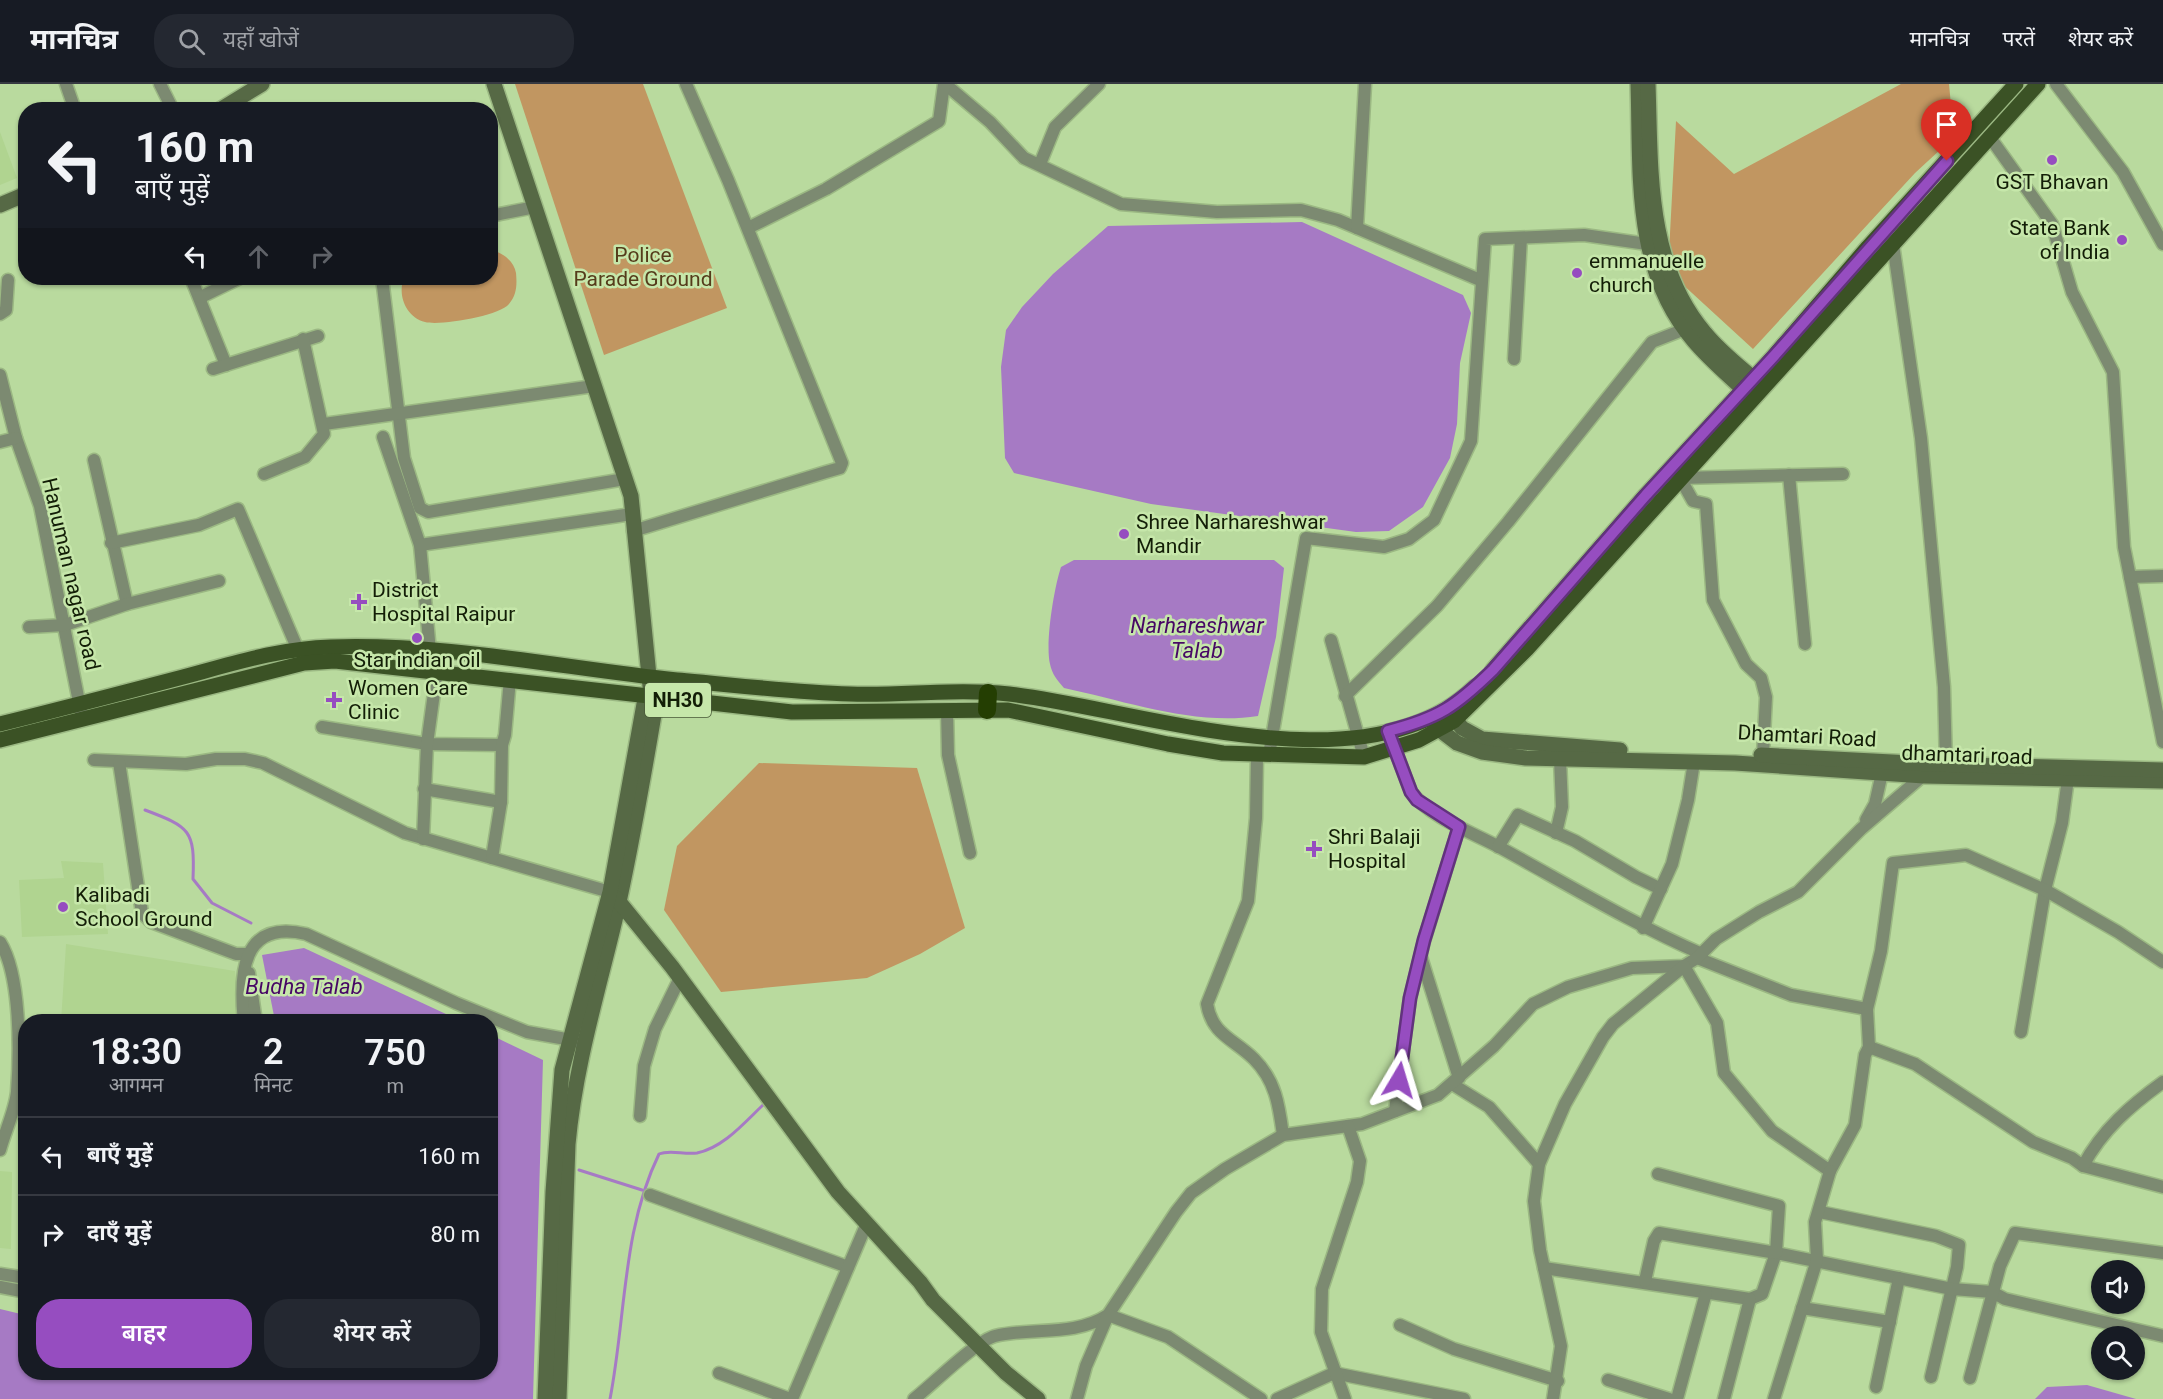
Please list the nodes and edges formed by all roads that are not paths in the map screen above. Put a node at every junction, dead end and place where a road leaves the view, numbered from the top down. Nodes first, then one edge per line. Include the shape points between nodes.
1 (66, 84) edge
2 (160, 84) edge
3 (262, 84) edge
4 (494, 84) edge
5 (686, 84) edge
6 (944, 84) edge
7 (1099, 84) edge
8 (1365, 84) edge
9 (1638, 84) edge
10 (1648, 84) edge
11 (2016, 84) edge
12 (2038, 84) edge
13 (2056, 84) edge
14 (72, 102) edge
15 (169, 102) edge
16 (233, 102) edge
17 (1989, 136) junction
18 (1040, 164) junction
19 (18, 197) edge
20 (0, 205) edge
21 (535, 207) junction
22 (498, 214) edge
23 (748, 228) junction
24 (1357, 228) junction
25 (1521, 238) junction
26 (1647, 244) junction
27 (1893, 244) junction
28 (2163, 244) edge
29 (8, 280) dead end
30 (1480, 280) junction
31 (195, 285) edge
32 (226, 285) edge
33 (383, 285) edge
34 (201, 297) junction
35 (0, 314) edge
36 (1685, 329) junction
37 (318, 336) dead end
38 (303, 339) junction
39 (1514, 359) dead end
40 (226, 365) junction
41 (213, 369) dead end
42 (0, 375) edge
43 (594, 386) junction
44 (1753, 388) junction
45 (401, 413) junction
46 (324, 424) junction
47 (383, 436) dead end
48 (16, 438) junction
49 (0, 442) edge
50 (94, 460) dead end
51 (264, 474) dead end
52 (1843, 474) dead end
53 (1789, 475) junction
54 (1680, 478) junction
55 (625, 479) junction
56 (632, 514) junction
57 (633, 531) junction
58 (111, 543) junction
59 (420, 545) junction
60 (2163, 576) edge
61 (2130, 577) junction
62 (219, 581) dead end
63 (127, 604) junction
64 (65, 625) junction
65 (28, 627) dead end
66 (1331, 640) dead end
67 (1805, 644) dead end
68 (298, 650) junction
69 (430, 651) junction
70 (436, 671) junction
71 (651, 676) junction
72 (510, 679) junction
73 (651, 696) junction
74 (1345, 696) junction
75 (987, 701) junction
76 (947, 710) junction
77 (81, 712) junction
78 (1451, 716) junction
79 (1431, 717) junction
80 (0, 724) edge
81 (322, 727) dead end
82 (1440, 730) junction
83 (1388, 731) junction
84 (1272, 737) junction
85 (1358, 738) junction
86 (0, 740) edge
87 (2163, 742) edge
88 (428, 744) junction
89 (502, 745) junction
90 (1393, 748) junction
91 (1263, 755) junction
92 (1763, 755) junction
93 (1364, 757) junction
94 (1560, 759) junction
95 (94, 760) dead end
96 (119, 762) junction
97 (1694, 762) junction
98 (1947, 764) junction
99 (1927, 770) junction
100 (2163, 770) edge
101 (1882, 773) junction
102 (2069, 773) junction
103 (2163, 781) edge
104 (424, 789) junction
105 (501, 802) junction
106 (1459, 827) junction
107 (1861, 829) junction
108 (1556, 832) junction
109 (423, 839) junction
110 (1498, 847) junction
111 (970, 853) dead end
112 (492, 858) junction
113 (1661, 889) junction
114 (2044, 890) junction
115 (615, 897) junction
116 (1643, 928) junction
117 (259, 941) junction
118 (0, 942) edge
119 (247, 954) junction
120 (1420, 956) junction
121 (1700, 956) junction
122 (2163, 962) edge
123 (1684, 966) junction
124 (680, 978) junction
125 (1867, 1009) junction
126 (243, 1014) edge
127 (254, 1014) edge
128 (483, 1014) edge
129 (498, 1020) edge
130 (2021, 1032) dead end
131 (577, 1041) junction
132 (1869, 1047) junction
133 (1456, 1081) junction
134 (2163, 1083) edge
135 (1395, 1111) junction
136 (640, 1116) dead end
137 (1348, 1126) junction
138 (1283, 1135) junction
139 (0, 1150) edge
140 (1539, 1164) junction
141 (2083, 1166) junction
142 (1830, 1171) junction
143 (1658, 1174) dead end
144 (2163, 1187) edge
145 (650, 1195) dead end
146 (1820, 1212) junction
147 (867, 1224) junction
148 (1776, 1253) junction
149 (2163, 1253) edge
150 (1817, 1260) junction
151 (848, 1267) junction
152 (1544, 1268) junction
153 (0, 1274) edge
154 (18, 1277) edge
155 (1899, 1278) junction
156 (1645, 1281) junction
157 (0, 1287) edge
158 (1952, 1289) junction
159 (18, 1290) edge
160 (1992, 1292) junction
161 (1706, 1293) junction
162 (1750, 1299) junction
163 (1802, 1308) junction
164 (1108, 1315) junction
165 (1890, 1322) junction
166 (1400, 1325) dead end
167 (2163, 1336) edge
168 (979, 1346) junction
169 (719, 1373) dead end
170 (1334, 1373) junction
171 (1931, 1377) dead end
172 (1970, 1378) dead end
173 (1608, 1380) dead end
174 (1558, 1381) junction
175 (1876, 1387) dead end
176 (545, 1399) edge
177 (559, 1399) edge
178 (791, 1399) edge
179 (914, 1399) edge
180 (1038, 1399) edge
181 (1077, 1399) edge
182 (1262, 1399) edge
183 (1277, 1399) edge
184 (1345, 1399) edge
185 (1464, 1399) edge
186 (1553, 1399) edge
187 (1669, 1399) edge
188 (1677, 1399) edge
189 (1724, 1399) edge
190 (1774, 1399) edge

1 - 14 street
2 - 15 street
3 - 16 street
4 - 21 street
5 - 23 street
6 - 18 street via 990,122 1024,158
6 - 23 street via 939,122 826,189
7 - 18 street via 1055,127
8 - 24 street
9 - 26 street
10 - 44 street via 1654,210 1668,270 1705,333
11 - 44 main road, NH30
12 - 17 main road, NH30
13 - 28 street via 2123,172
17 - 27 main road, NH30
17 - 61 street via 2052,224 2072,292 2113,372 2124,546
18 - 24 street via 1121,204 1217,212 1301,210
19 - 20 street
21 - 22 street
21 - 43 street
23 - 57 street via 842,463 840,468
24 - 30 street
25 - 26 street via 1584,235
25 - 30 street via 1485,238
25 - 39 street
26 - 36 street via 1660,288
27 - 44 main road, NH30
27 - 98 street via 1921,438 1944,687
29 - 35 street via 6,310
30 - 84 street via 1480,342 1471,441 1434,520 1409,539 1384,547 1306,538
31 - 34 street
32 - 34 street
33 - 45 street
34 - 40 street
36 - 44 street
36 - 74 street via 1652,342 1444,597
37 - 38 street
38 - 40 street
38 - 46 street
40 - 41 street
42 - 48 street, Hanuman nagar road
43 - 45 street
43 - 55 street
44 - 54 main road, NH30
44 - 78 main road, NH30 via 1646,495
45 - 46 street
45 - 55 street via 404,458 414,496 420,508 428,512
46 - 51 street via 324,434 305,457
47 - 59 street
48 - 49 street
48 - 64 street, Hanuman nagar road via 40,506
50 - 58 street
52 - 53 street
53 - 54 street
53 - 67 street
54 - 78 main road, NH30 via 1527,649
54 - 92 street via 1693,501 1706,504 1713,600 1746,664 1761,678 1766,697
55 - 56 street
56 - 57 street
56 - 59 street
57 - 71 street
58 - 63 street
58 - 68 street via 199,525 238,509
59 - 69 street
60 - 61 street
61 - 87 street
62 - 63 street
63 - 64 street
64 - 65 street
64 - 77 street, Hanuman nagar road
66 - 74 street
68 - 69 main road, NH30 via 361,646
68 - 77 main road, NH30 via 244,661
69 - 71 main road, NH30
70 - 72 main road, NH30
70 - 77 main road, NH30 via 335,661 304,663
70 - 88 street
71 - 73 street
71 - 75 main road, NH30 via 849,694
72 - 73 main road, NH30
72 - 89 street
73 - 76 main road, NH30 via 792,712
73 - 115 street via 644,704
74 - 85 street
75 - 76 main road, NH30
75 - 84 main road, NH30 via 1055,701 1220,733
75 - 91 main road, NH30 via 1008,710 1168,744
76 - 111 street via 948,755
77 - 80 main road, NH30
77 - 86 main road, NH30
78 - 79 main road, NH30
78 - 82 main road, NH30
78 - 92 street, Dhamtari Road via 1472,735 1492,741
79 - 82 street
79 - 83 main road, NH30
81 - 88 street
82 - 90 main road, NH30
82 - 94 street, dhamtari road via 1457,743 1482,752
83 - 85 main road, NH30
83 - 90 street
84 - 85 main road, NH30
84 - 91 street
85 - 93 street
88 - 89 street
88 - 104 street
89 - 105 street
90 - 93 main road, NH30
90 - 106 street via 1417,800
91 - 93 main road, NH30
91 - 138 street via 1248,901 1207,1004 1210,1020 1255,1059 1277,1094
92 - 99 street, Dhamtari Road
94 - 97 street, dhamtari road
94 - 108 street via 1562,807
95 - 96 street
96 - 109 street via 186,764 246,759 263,763 379,822
96 - 119 street via 142,913 151,922 236,954
97 - 101 street, dhamtari road
97 - 113 street via 1672,864
98 - 99 street, Dhamtari Road
98 - 102 street, Dhamtari Road
99 - 101 street, dhamtari road
99 - 102 street, dhamtari road
99 - 107 street
100 - 102 street, Dhamtari Road
101 - 107 street via 1875,804
102 - 103 street, dhamtari road
102 - 114 street via 2062,823
104 - 105 street
104 - 109 street
105 - 112 street
106 - 110 street
106 - 120 street
107 - 121 street via 1798,892 1716,939
108 - 110 street via 1518,815
108 - 113 street
109 - 112 street
110 - 116 street
112 - 115 street
113 - 116 street
114 - 122 street
114 - 125 street via 1966,855 1893,863 1881,951
114 - 130 street
115 - 124 street
115 - 131 street
116 - 121 street
117 - 119 street
117 - 127 street via 249,964
117 - 128 street via 282,932 306,934
118 - 139 street via 8,955 17,996 17,1029 16,1093
119 - 126 street
120 - 133 street
120 - 135 street via 1410,998
121 - 123 street
121 - 125 street via 1791,995
123 - 133 street via 1632,968 1568,987 1533,1004
123 - 140 street via 1613,1024 1603,1037 1565,1104
123 - 142 street via 1717,1023 1724,1073 1772,1131
124 - 136 street via 655,1029 644,1066
124 - 147 street via 838,1192
125 - 132 street
129 - 131 street via 527,1032
131 - 176 street via 562,1070
131 - 177 street via 568,1144
132 - 141 street via 1915,1064 2033,1142
132 - 142 street via 1855,1125
133 - 135 street via 1438,1095
133 - 140 street via 1490,1107
134 - 141 street via 2123,1113
135 - 137 street
137 - 138 street
137 - 170 street via 1360,1161 1357,1182 1322,1289 1321,1332
138 - 164 street via 1250,1152 1191,1193
140 - 152 street via 1534,1201
141 - 144 street
142 - 146 street
143 - 148 street via 1779,1206
145 - 151 street
146 - 150 street via 1815,1222
146 - 158 street via 1957,1242 1959,1253
147 - 151 street
147 - 168 street
148 - 150 street
148 - 156 street via 1659,1233
148 - 162 street via 1762,1294
149 - 160 street via 2015,1233
150 - 155 street
150 - 163 street
151 - 178 street
152 - 156 street
152 - 174 street via 1561,1346
153 - 154 street
155 - 158 street
155 - 165 street
156 - 161 street
157 - 159 street
158 - 160 street
158 - 171 street
160 - 167 street via 2005,1299
160 - 172 street
161 - 162 street
161 - 188 street
162 - 189 street
163 - 165 street
163 - 190 street
164 - 168 street via 1096,1322 1059,1330 994,1336
164 - 181 street
164 - 182 street via 1168,1337
165 - 175 street
166 - 174 street via 1454,1349
168 - 179 street
168 - 180 street
169 - 178 street
170 - 183 street
170 - 184 street
170 - 185 street
173 - 187 street
174 - 186 street

